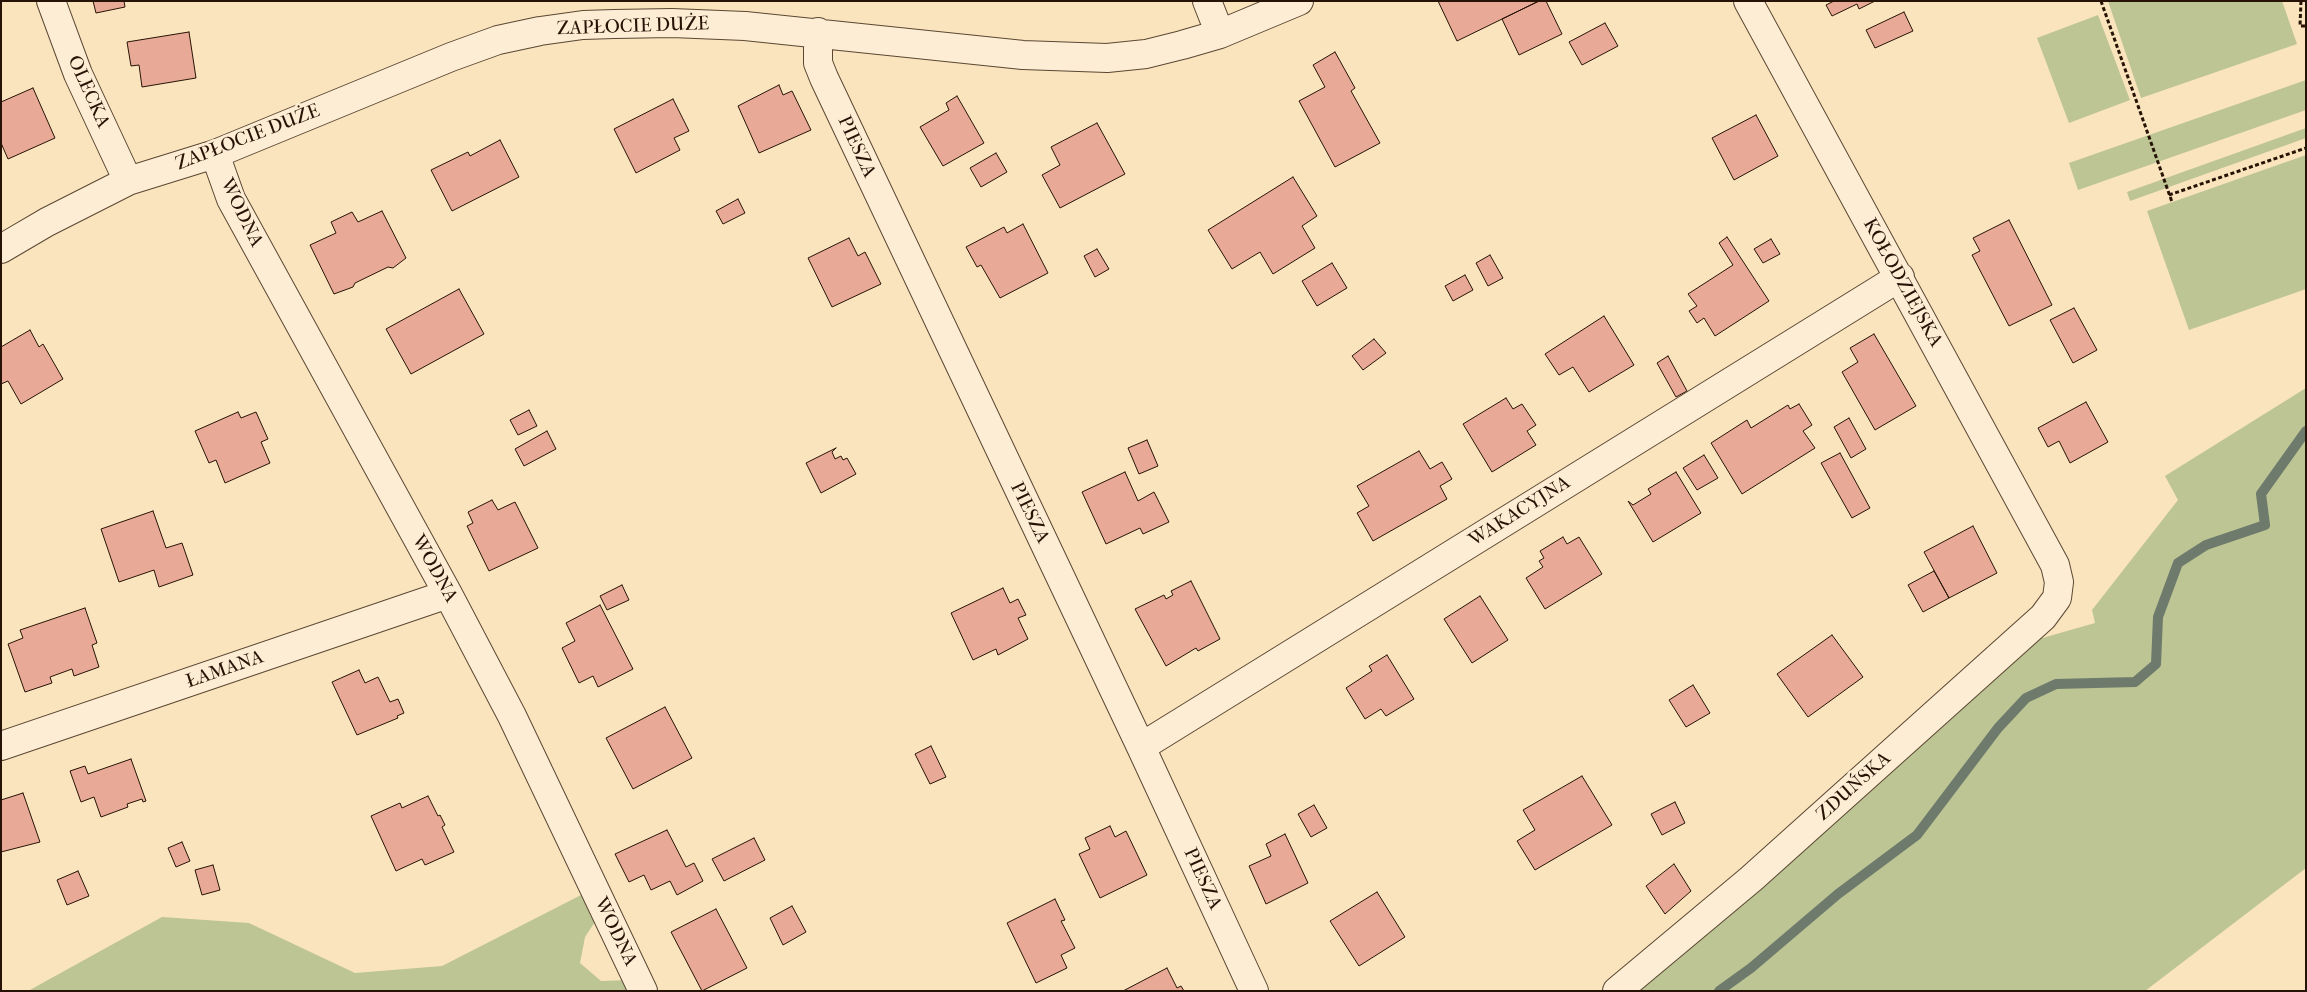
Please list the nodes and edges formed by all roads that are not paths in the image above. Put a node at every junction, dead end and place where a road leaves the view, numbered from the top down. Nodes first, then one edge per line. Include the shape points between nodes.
1 (51, 1) edge
2 (1207, 1) edge
3 (1299, 1) edge
4 (1748, 1) edge
5 (818, 32) junction
6 (1220, 34) junction
7 (214, 154) junction
8 (128, 182) junction
9 (2, 247) edge
10 (1900, 277) junction
11 (2055, 564) joint
12 (448, 594) junction
13 (1, 746) edge
14 (1141, 747) junction
15 (643, 991) edge
16 (1254, 991) edge
17 (1617, 991) edge

1 - 8 street, OLECKA via 78,74
2 - 6 street
3 - 6 street, ZAPŁOCIE DUŻE
4 - 10 street, KOŁODZIEJSKA
5 - 6 street, ZAPŁOCIE DUŻE via 1065,58 1146,54
5 - 7 street, ZAPŁOCIE DUŻE via 672,23 583,25 540,31 498,40 451,57
5 - 14 street, PIESZA via 818,64 824,78
7 - 8 street, ZAPŁOCIE DUŻE
7 - 12 street, WODNA via 232,200
8 - 9 street, ZAPŁOCIE DUŻE
10 - 11 street, KOŁODZIEJSKA
10 - 14 street, WAKACYJNA
11 - 17 street, ZDUŃSKA via 2059,582 2057,598 2043,617 1751,879
12 - 13 street, ŁAMANA
12 - 15 street, WODNA via 512,716
14 - 16 street, PIESZA

